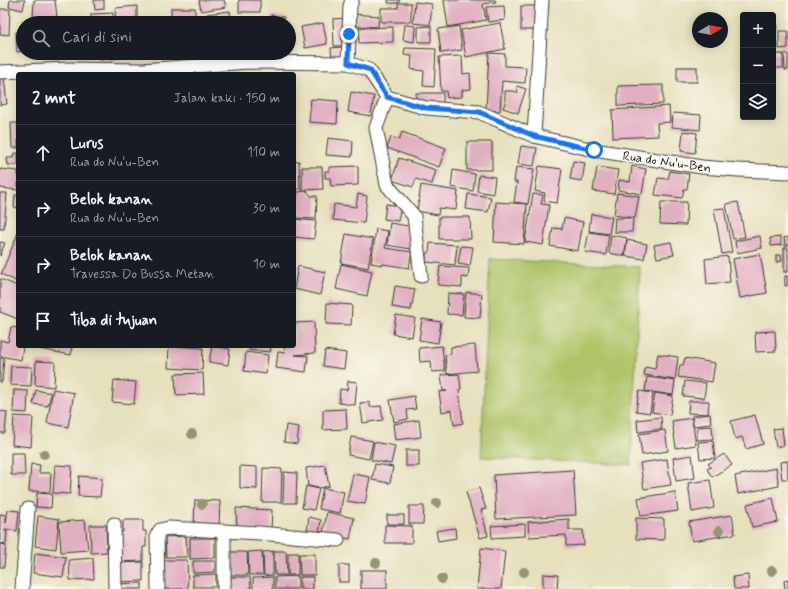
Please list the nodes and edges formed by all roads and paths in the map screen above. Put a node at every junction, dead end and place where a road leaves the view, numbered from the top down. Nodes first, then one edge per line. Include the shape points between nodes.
1 (352, 0) edge
2 (542, 0) edge
3 (348, 63) junction
4 (0, 72) edge
5 (387, 97) junction
6 (534, 136) junction
7 (788, 172) edge
8 (421, 276) dead end
9 (28, 509) dead end
10 (114, 524) dead end
11 (224, 531) junction
12 (338, 540) dead end
13 (22, 589) edge
14 (115, 589) edge
15 (158, 589) edge
16 (224, 589) edge

1 - 3 street
2 - 6 street
3 - 4 street via 248,62 142,70 68,69
3 - 5 street via 370,70
5 - 6 street, Rua do Nu'u-Ben via 426,108 479,112
5 - 8 street via 376,128 387,185 414,216
6 - 7 street, Rua do Nu'u-Ben via 594,150 702,167
9 - 13 street
10 - 14 street
11 - 12 street
11 - 15 street via 169,528 160,530 157,535
11 - 16 street

